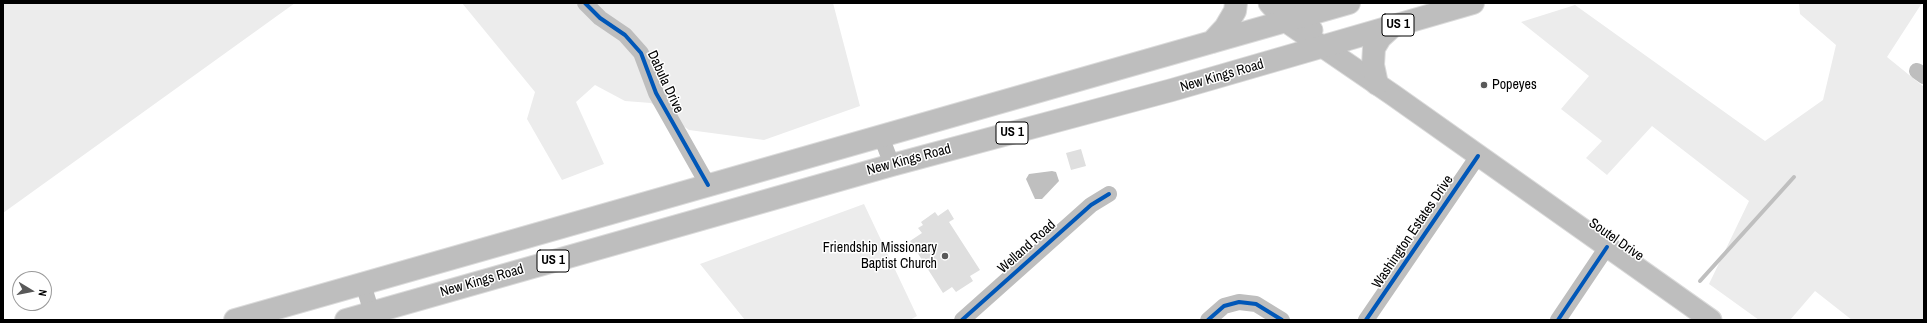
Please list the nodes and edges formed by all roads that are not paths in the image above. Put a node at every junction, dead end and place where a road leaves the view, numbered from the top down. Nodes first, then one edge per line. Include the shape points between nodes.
1 (585, 3) edge
2 (1236, 3) edge
3 (1269, 3) edge
4 (1349, 3) edge
5 (1473, 3) edge
6 (1293, 14) edge
7 (1392, 27) junction
8 (1212, 42) junction
9 (1323, 47) junction
10 (1377, 84) junction
11 (881, 136) junction
12 (1478, 156) junction
13 (892, 165) junction
14 (708, 186) junction
15 (1109, 194) dead end
16 (1607, 247) junction
17 (363, 284) junction
18 (372, 313) junction
19 (235, 320) edge
20 (346, 320) edge
21 (962, 320) edge
22 (1208, 320) edge
23 (1282, 320) edge
24 (1366, 320) edge
25 (1558, 320) edge
26 (1711, 320) edge

1 - 14 street, Dabula Drive via 600,18 625,35 641,53 656,93
2 - 8 highway via 1235,11 1225,28
3 - 6 main road, Soutel Drive
4 - 6 highway, US 1
5 - 7 highway, New Kings Road / US 1
6 - 8 highway, US 1
6 - 9 main road, Soutel Drive
7 - 9 highway, New Kings Road / US 1
7 - 10 highway via 1374,48 1373,64
8 - 11 highway, US 1
9 - 10 main road, Soutel Drive
9 - 13 highway, New Kings Road / US 1
10 - 12 main road, Soutel Drive
11 - 13 street
11 - 14 highway, US 1
12 - 16 main road, Soutel Drive
12 - 24 street, Washington Estates Drive
13 - 18 highway, New Kings Road / US 1
14 - 17 highway, US 1
15 - 21 street, Welland Road via 1091,205
16 - 25 street
16 - 26 main road, Soutel Drive
17 - 18 street
17 - 19 highway, US 1
18 - 20 highway, New Kings Road / US 1
22 - 23 street via 1224,306 1239,302 1256,304

